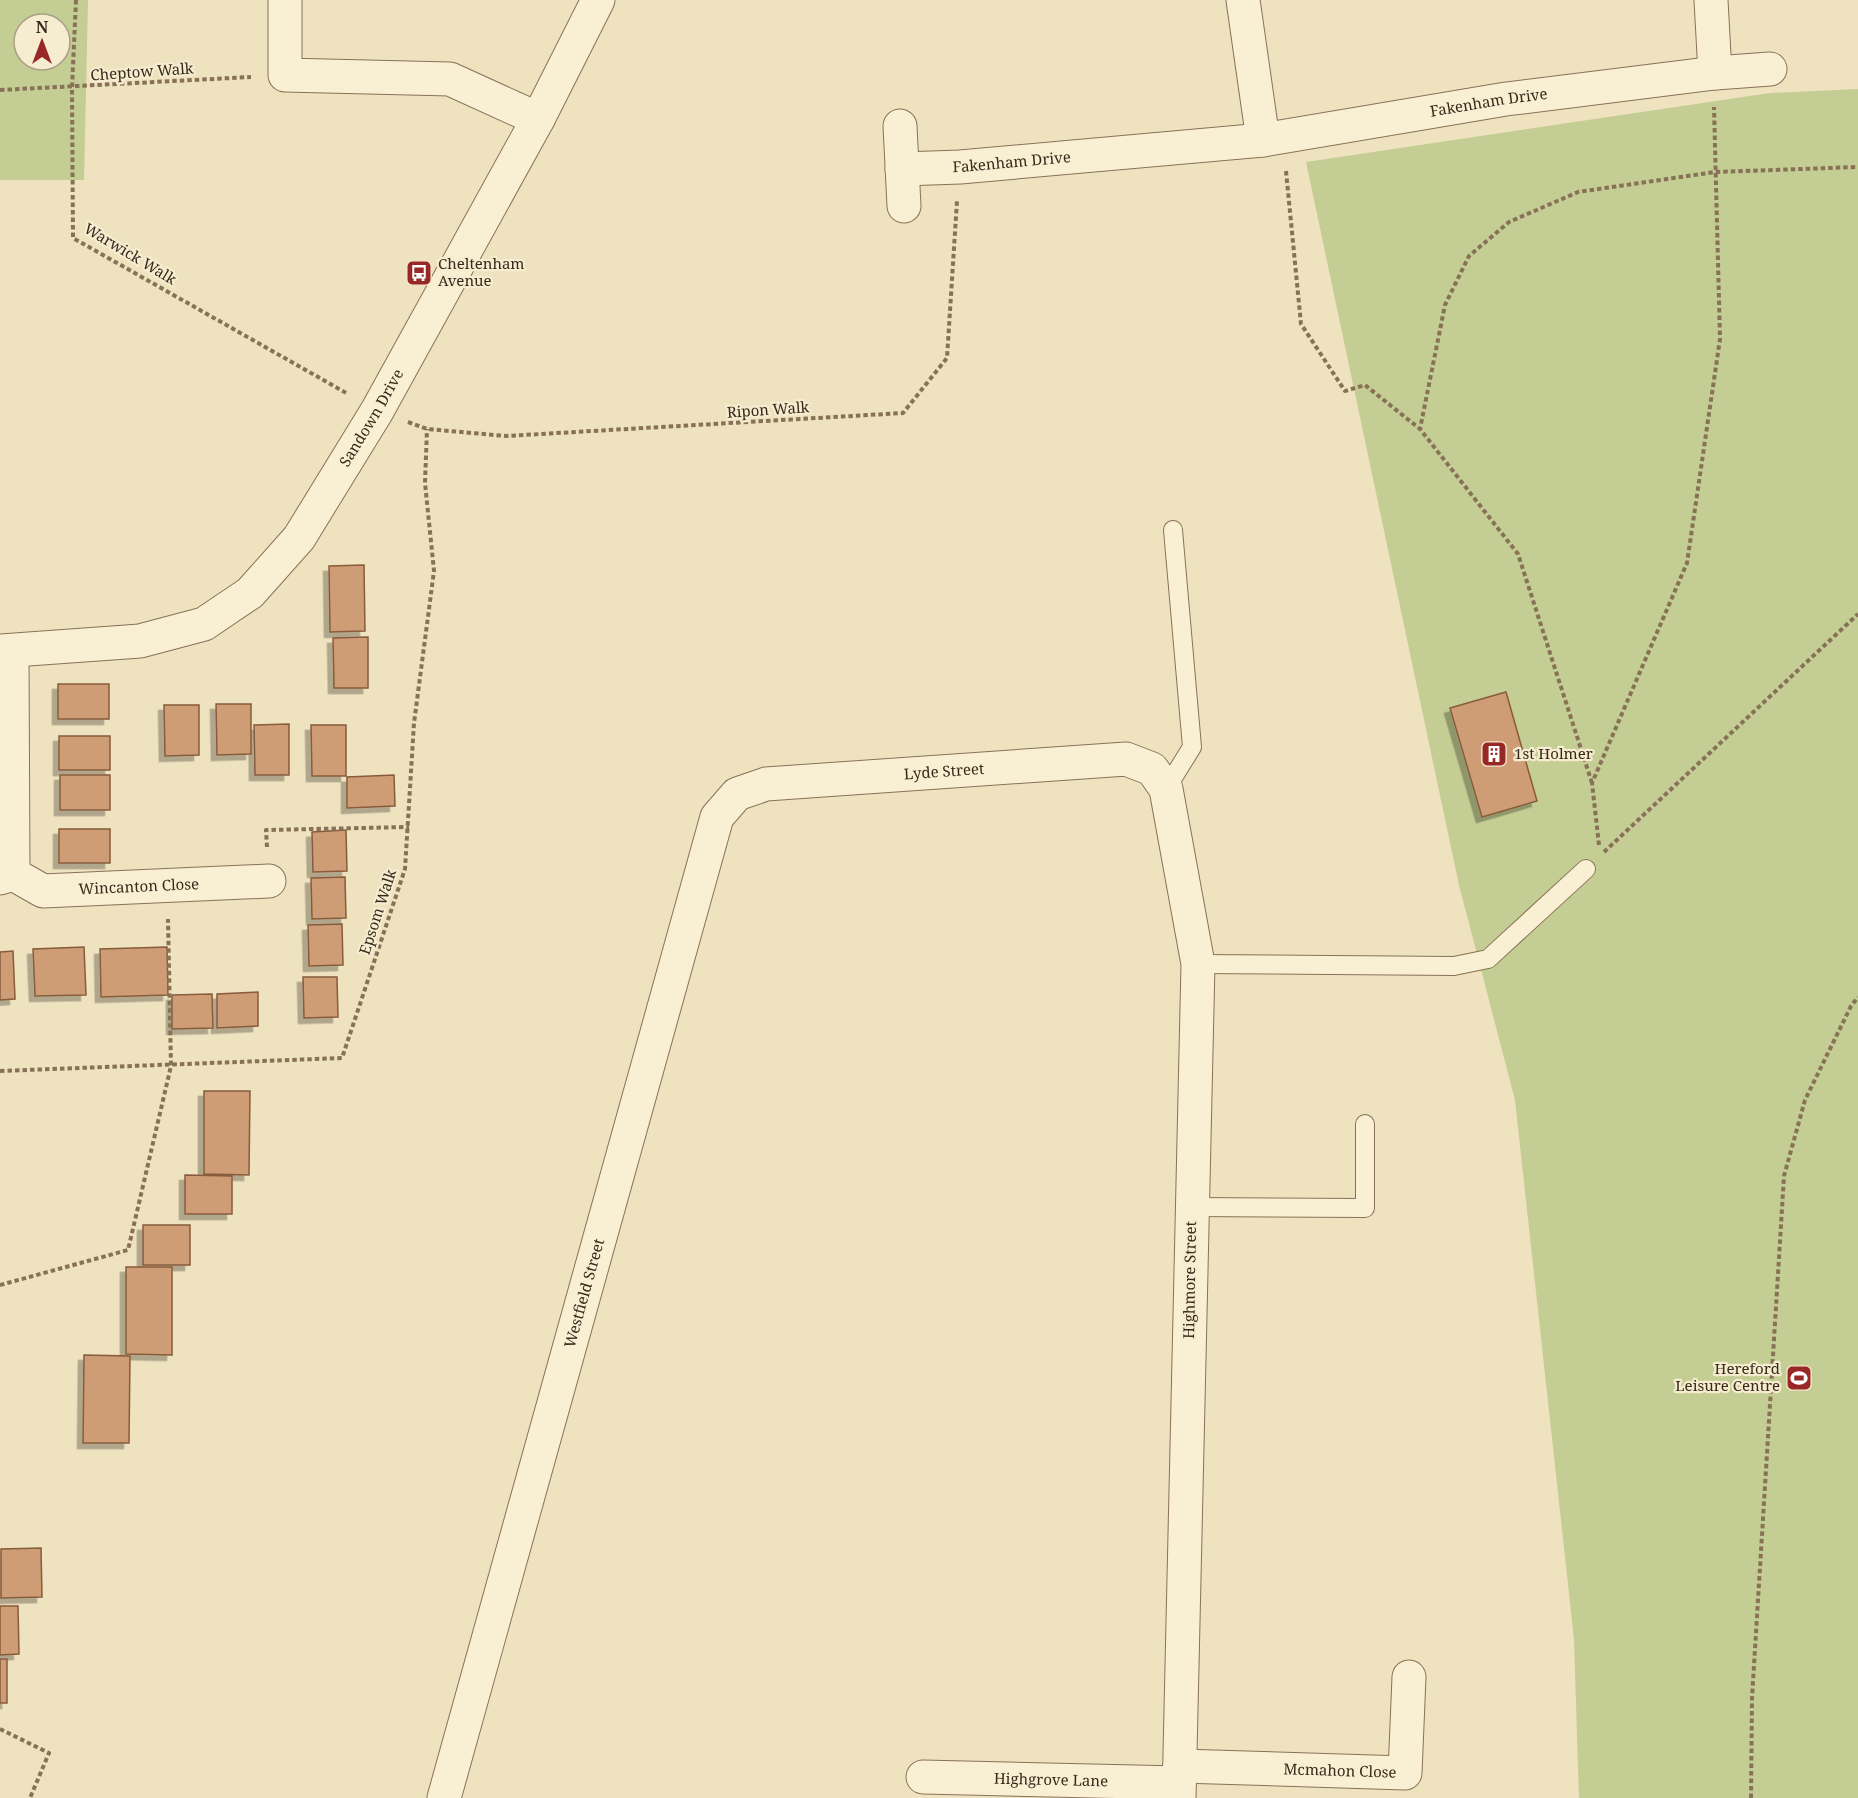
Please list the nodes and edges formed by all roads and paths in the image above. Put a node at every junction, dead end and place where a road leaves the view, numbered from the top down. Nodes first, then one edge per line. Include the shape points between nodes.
1 (76, 0) edge
2 (285, 0) edge
3 (597, 0) edge
4 (1243, 0) edge
5 (1711, 0) edge
6 (1770, 69) dead end
7 (1715, 73) junction
8 (285, 75) junction
9 (72, 88) junction
10 (0, 90) edge
11 (538, 119) junction
12 (900, 126) dead end
13 (1273, 139) junction
14 (960, 167) junction
15 (1858, 167) edge
16 (902, 169) junction
17 (1715, 172) junction
18 (904, 206) dead end
19 (377, 411) junction
20 (427, 429) junction
21 (1420, 429) junction
22 (1173, 530) dead end
23 (1858, 614) edge
24 (6, 651) edge
25 (1159, 779) junction
26 (1592, 783) junction
27 (737, 794) joint
28 (409, 827) junction
29 (1586, 869) dead end
30 (6, 876) edge
31 (269, 881) joint
32 (168, 885) junction
33 (1198, 964) junction
34 (1858, 997) edge
35 (171, 1066) junction
36 (0, 1071) edge
37 (1365, 1125) dead end
38 (1191, 1207) junction
39 (0, 1285) edge
40 (1409, 1677) dead end
41 (0, 1729) edge
42 (923, 1777) dead end
43 (1179, 1782) edge
44 (30, 1798) edge
45 (444, 1798) edge
46 (1751, 1798) edge

1 - 9 path, Warwick Walk
2 - 8 street
3 - 11 street, Sandown Drive
4 - 13 street
5 - 7 street
6 - 7 street, Fakenham Drive
7 - 13 street, Fakenham Drive via 1506,99
7 - 17 path
8 - 9 path, Cheptow Walk
8 - 11 street via 450,79
9 - 10 path, Cheptow Walk
9 - 19 path, Warwick Walk via 73,238
11 - 19 street, Sandown Drive
12 - 16 street
13 - 14 street, Fakenham Drive
13 - 21 path via 1301,324 1345,391 1365,385
14 - 16 street, Fakenham Drive
14 - 20 path, Ripon Walk via 946,358 903,413 506,436
15 - 17 path
16 - 18 street
17 - 21 path via 1578,192 1509,222 1469,256 1445,305
17 - 26 path via 1720,339 1687,563
19 - 20 path, Ripon Walk
19 - 24 street, Sandown Drive via 298,538 250,593 204,624 140,641
20 - 28 path, Epsom Walk via 425,483 434,571 414,723
21 - 26 path via 1518,554
22 - 25 lane via 1192,747
23 - 26 path via 1600,856
24 - 30 street, Wincanton Close
25 - 27 street, Lyde Street via 1126,759 766,784
25 - 33 street, Highmore Street
27 - 45 street, Westfield Street via 717,817
28 - 31 path via 266,830
28 - 35 path, Epsom Walk via 405,869 342,1058
29 - 33 lane via 1488,960 1454,966
30 - 32 street, Wincanton Close via 43,891
31 - 32 street, Wincanton Close
32 - 35 path
33 - 38 street, Highmore Street
34 - 46 path via 1805,1100 1784,1176 1752,1686
35 - 36 path, Epsom Walk
35 - 39 path via 128,1250
37 - 38 lane via 1365,1208
38 - 43 street, Highmore Street
40 - 43 street, Mcmahon Close via 1405,1773
41 - 44 path via 49,1753
42 - 43 street, Highgrove Lane

